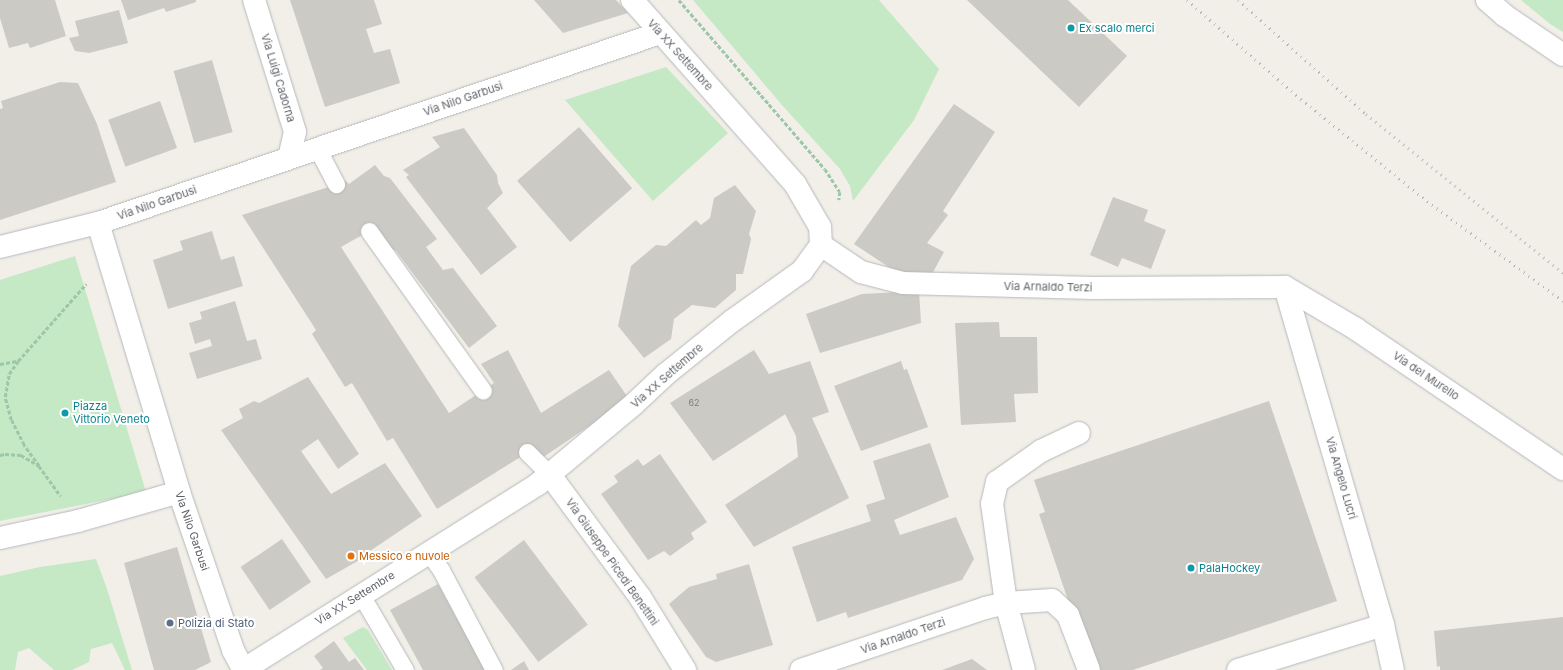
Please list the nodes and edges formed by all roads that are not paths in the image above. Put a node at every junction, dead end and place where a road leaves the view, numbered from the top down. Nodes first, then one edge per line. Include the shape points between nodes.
1 (254, 0) edge
2 (632, 0) edge
3 (1486, 0) edge
4 (660, 33) junction
5 (1563, 55) edge
6 (317, 148) junction
7 (289, 157) junction
8 (336, 184) dead end
9 (98, 223) junction
10 (370, 231) dead end
11 (821, 245) junction
12 (0, 247) edge
13 (1285, 287) junction
14 (483, 391) dead end
15 (1079, 432) dead end
16 (527, 452) dead end
17 (1563, 469) edge
18 (550, 475) junction
19 (179, 492) junction
20 (0, 538) edge
21 (428, 552) junction
22 (361, 595) junction
23 (1006, 603) junction
24 (1383, 625) junction
25 (243, 670) edge
26 (405, 670) edge
27 (494, 670) edge
28 (685, 670) edge
29 (801, 670) edge
30 (1024, 670) edge
31 (1089, 670) edge
32 (1238, 670) edge
33 (1393, 670) edge

1 - 7 street, Via Luigi Cadorna via 295,132
2 - 4 street, Via XX Settembre
3 - 5 street
4 - 6 street, Via Nilo Garbusi
4 - 11 street, Via XX Settembre via 795,184 820,227
6 - 7 street, Via Nilo Garbusi
6 - 8 lane
7 - 9 street, Via Nilo Garbusi
9 - 12 street
9 - 19 street, Via Nilo Garbusi
10 - 14 lane
11 - 13 street, Via Arnaldo Terzi via 861,272 903,283 1093,288
11 - 18 street, Via XX Settembre via 802,271 732,321 666,374
13 - 17 street, Via del Murello via 1356,329
13 - 24 street, Via Angelo Lucri
15 - 23 street via 1041,451 997,482 992,504
16 - 18 lane
18 - 21 street, Via XX Settembre
18 - 28 street, Via Giuseppe Picedi Benettini via 640,597
19 - 20 street via 78,521
19 - 25 street, Via Nilo Garbusi via 233,650
21 - 22 street, Via XX Settembre
21 - 27 lane via 441,570
22 - 25 street, Via XX Settembre
22 - 26 lane
23 - 29 street, Via Arnaldo Terzi
23 - 30 street
23 - 31 street, Via Arnaldo Terzi via 1052,600 1068,614
24 - 32 street
24 - 33 street, Via Angelo Lucri

